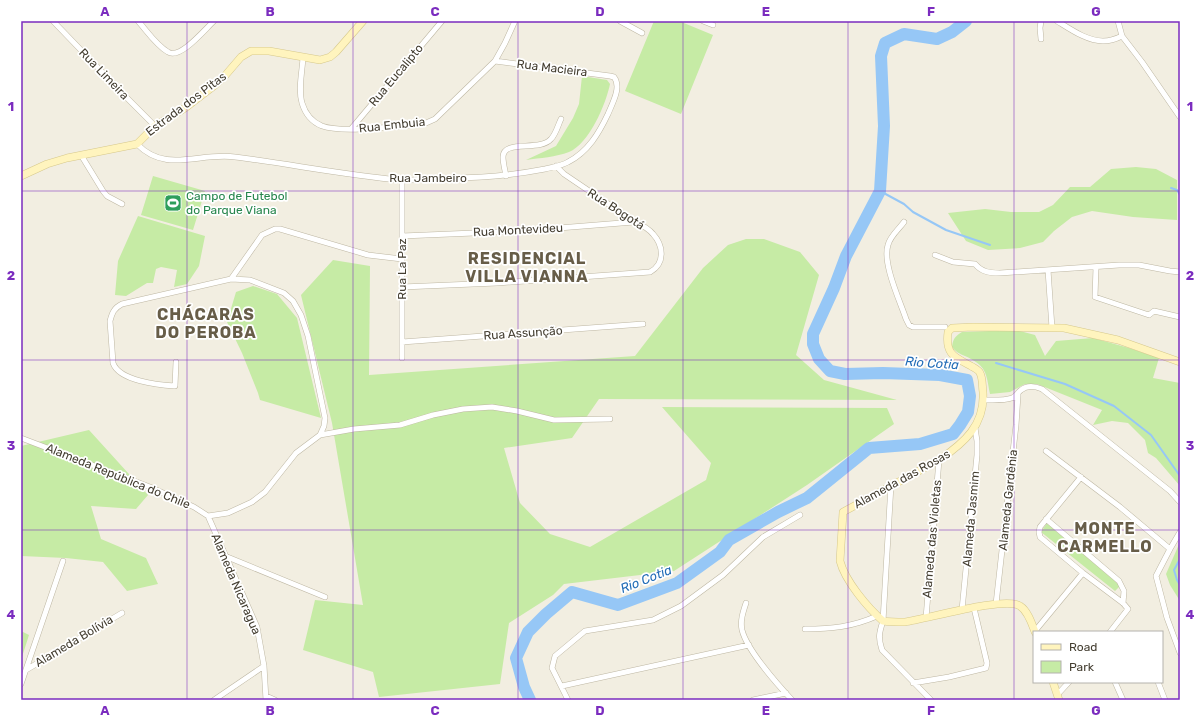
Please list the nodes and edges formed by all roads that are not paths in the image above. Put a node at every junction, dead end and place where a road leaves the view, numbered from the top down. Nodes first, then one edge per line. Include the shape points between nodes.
1 (53, 21) edge
2 (138, 21) edge
3 (214, 21) edge
4 (363, 21) edge
5 (442, 21) edge
6 (515, 21) edge
7 (620, 21) edge
8 (703, 21) edge
9 (1041, 21) edge
10 (1056, 21) edge
11 (1118, 21) edge
12 (713, 25) dead end
13 (642, 33) dead end
14 (1122, 36) junction
15 (1042, 39) dead end
16 (303, 58) junction
17 (495, 61) junction
18 (610, 76) joint
19 (1179, 116) edge
20 (561, 119) dead end
21 (155, 126) junction
22 (351, 129) junction
23 (137, 144) junction
24 (81, 155) junction
25 (556, 166) junction
26 (21, 176) edge
27 (506, 176) junction
28 (402, 180) junction
29 (122, 204) dead end
30 (635, 222) junction
31 (904, 222) dead end
32 (402, 236) junction
33 (935, 255) dead end
34 (402, 259) junction
35 (1096, 267) junction
36 (1048, 270) junction
37 (1180, 272) edge
38 (231, 279) junction
39 (402, 287) junction
40 (1180, 317) edge
41 (643, 324) dead end
42 (945, 327) dead end
43 (1052, 328) junction
44 (402, 342) junction
45 (402, 358) dead end
46 (176, 362) dead end
47 (1180, 362) edge
48 (1018, 395) junction
49 (983, 400) junction
50 (610, 419) dead end
51 (975, 428) junction
52 (320, 435) junction
53 (21, 438) edge
54 (1046, 451) dead end
55 (939, 460) junction
56 (1081, 478) junction
57 (891, 485) junction
58 (1180, 502) edge
59 (800, 515) dead end
60 (208, 516) junction
61 (1046, 519) junction
62 (1180, 532) edge
63 (1170, 549) junction
64 (225, 556) junction
65 (63, 561) dead end
66 (1083, 574) junction
67 (325, 597) dead end
68 (746, 603) dead end
69 (1123, 603) junction
70 (996, 604) junction
71 (974, 608) junction
72 (962, 610) junction
73 (122, 612) dead end
74 (877, 616) junction
75 (926, 618) junction
76 (883, 621) junction
77 (805, 629) dead end
78 (1035, 631) edge
79 (1036, 631) edge
80 (1111, 631) edge
81 (749, 645) junction
82 (1180, 653) edge
83 (264, 666) junction
84 (26, 670) junction
85 (913, 683) junction
86 (1053, 683) edge
87 (1067, 683) edge
88 (1115, 683) edge
89 (1158, 683) edge
90 (21, 684) edge
91 (562, 686) junction
92 (786, 693) junction
93 (266, 698) edge
94 (1058, 698) edge
95 (214, 700) edge
96 (276, 700) edge
97 (568, 700) edge
98 (753, 700) edge
99 (792, 700) edge
100 (932, 700) edge
101 (1123, 700) edge
102 (1165, 700) edge

1 - 21 street, Rua Limeira
2 - 3 street via 172,54 187,47
4 - 16 street via 330,57 320,60
5 - 22 street, Rua Eucalipto
6 - 17 street, Rua Embuia
7 - 13 street
8 - 12 street
9 - 15 street
10 - 14 street via 1080,34 1102,41
11 - 14 street
14 - 19 street
16 - 21 street, Estrada dos Pitas via 269,51 251,51 241,57 215,85 185,108
16 - 22 street, Rua Embuia via 301,96 306,112 312,120 322,126
17 - 18 street, Rua Macieira
17 - 22 street, Rua Embuia via 435,119 414,125
18 - 25 street, Rua Jambeiro via 617,80 617,88 611,107 598,132 581,154
20 - 27 street via 551,139 545,144 514,146 503,152
21 - 23 street, Estrada dos Pitas
23 - 24 street, Estrada dos Pitas
23 - 28 street, Rua Jambeiro via 153,157 162,160 234,156
24 - 26 street, Estrada dos Pitas via 47,164
24 - 29 street via 107,196
25 - 27 street, Rua Jambeiro
25 - 30 street, Rua Bogotá
27 - 28 street, Rua Jambeiro
28 - 32 street, Rua La Paz
30 - 32 street, Rua Montevideu via 521,231
30 - 39 street, Rua Bogotá via 654,234 660,247 659,264 650,272
31 - 42 street via 891,238 886,253 906,319 913,327
32 - 34 street, Rua La Paz
33 - 36 street via 953,262 975,264 980,270 988,273
34 - 38 street via 368,255 275,229 262,235
34 - 39 street, Rua La Paz
35 - 36 street
35 - 37 street via 1139,265
35 - 40 street via 1096,298 1149,315 1154,311
36 - 43 street
38 - 46 street via 122,304 114,311 110,321 113,363 118,371 138,380 175,386
38 - 52 street via 250,280 284,293 301,315 308,336 325,418
39 - 44 street, Rua La Paz
41 - 44 street, Rua Assunção
43 - 47 street via 1064,328 1118,340
43 - 49 street, Alameda das Rosas via 973,327 952,328 948,332 947,346 951,354 980,372
44 - 45 street, Rua La Paz
48 - 49 street via 1002,400
48 - 58 street via 1020,391 1031,386 1042,389 1170,491
48 - 70 street, Alameda Gardênia
49 - 51 street, Alameda das Rosas
50 - 52 street via 554,420 492,407 432,415 400,425
51 - 55 street, Alameda das Rosas
51 - 72 street, Alameda Jasmim via 977,455
52 - 60 street via 296,453 265,492 252,502 228,513
53 - 60 street, Alameda República do Chile via 162,492
54 - 56 street
55 - 57 street, Alameda das Rosas
55 - 75 street, Alameda das Violetas
56 - 61 street
56 - 63 street
57 - 74 street, Alameda das Rosas via 843,512 840,561 842,568 846,577
57 - 76 street
59 - 91 street via 763,537 722,575 681,606 653,620 585,631 555,656 552,668
60 - 64 street, Alameda Nicaragua
61 - 66 street via 1039,529 1040,537
61 - 69 street via 1119,581 1124,591
62 - 63 street
63 - 82 street via 1156,576
64 - 67 street
64 - 83 street, Alameda Nicaragua via 257,627
65 - 84 street
66 - 69 street
66 - 79 street
68 - 81 street via 742,614 742,629
69 - 80 street via 1128,609
70 - 71 street
70 - 78 street via 1010,602 1019,605 1027,614
71 - 72 street
71 - 85 street via 986,668
72 - 75 street
73 - 84 street, Alameda Bolívia
74 - 76 street, Alameda das Rosas
74 - 77 street via 848,626
75 - 76 street via 905,622
76 - 85 street via 879,633 882,650
81 - 91 street
81 - 92 street
83 - 93 street, Alameda Nicaragua
83 - 95 street
84 - 90 street
85 - 100 street
86 - 94 street
87 - 94 street
88 - 101 street
89 - 102 street
91 - 97 street
92 - 98 street
92 - 99 street
93 - 96 street

